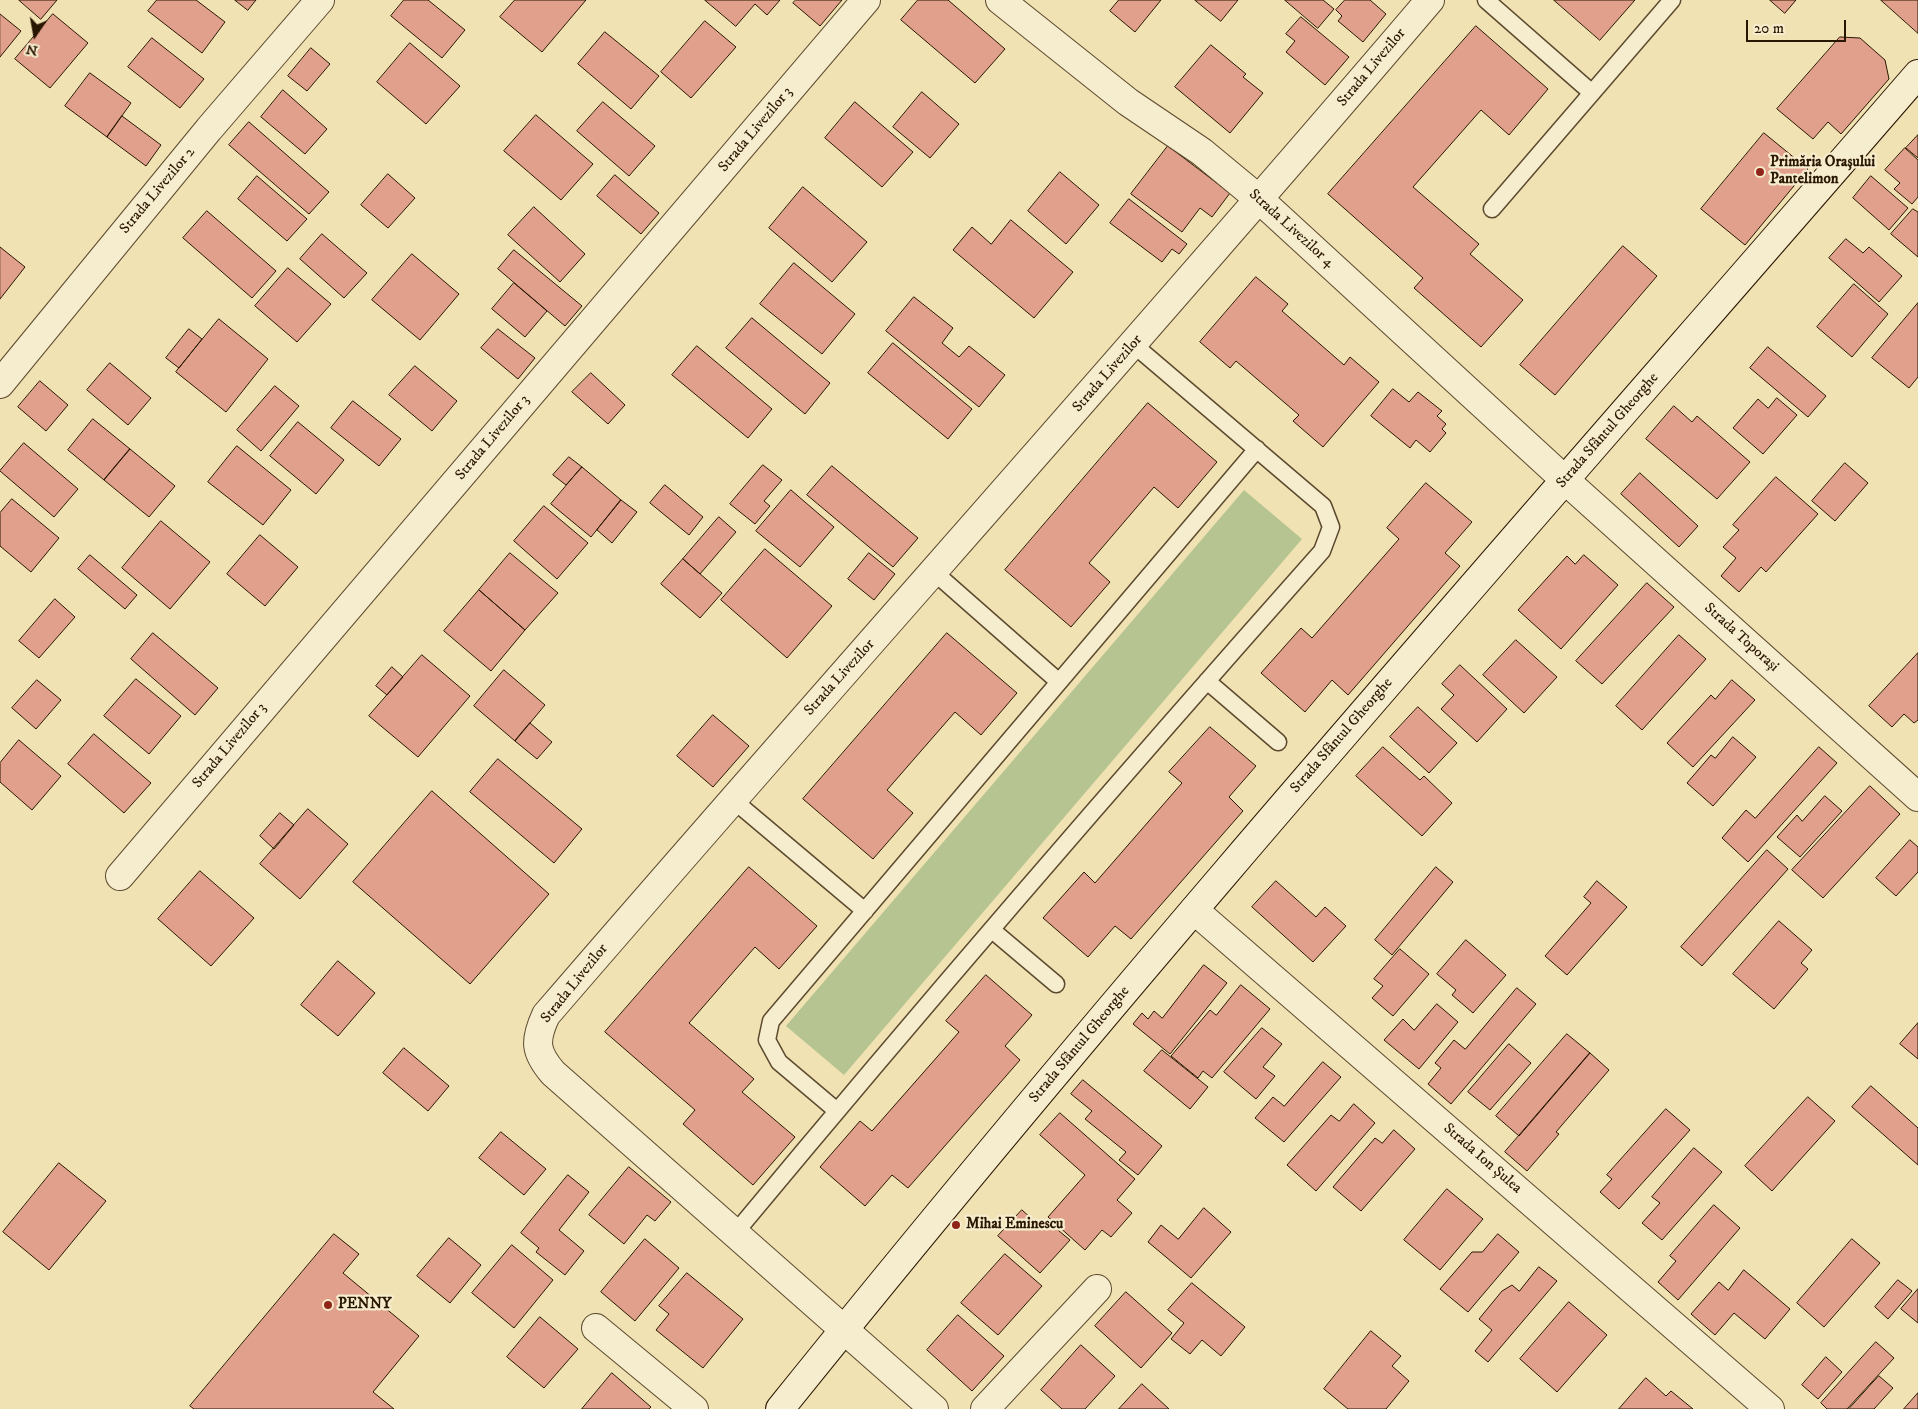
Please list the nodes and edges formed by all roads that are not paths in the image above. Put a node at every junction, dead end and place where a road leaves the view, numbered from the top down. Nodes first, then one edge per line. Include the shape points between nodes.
1 (320, 0) edge
2 (866, 0) edge
3 (1000, 0) edge
4 (1430, 0) edge
5 (1486, 0) edge
6 (1672, 0) edge
7 (1918, 74) edge
8 (1592, 93) junction
9 (1260, 200) junction
10 (1492, 209) dead end
11 (1134, 345) junction
12 (0, 384) edge
13 (1257, 449) junction
14 (1564, 480) junction
15 (934, 572) junction
16 (1207, 681) junction
17 (1059, 682) junction
18 (1278, 742) dead end
19 (1918, 797) edge
20 (732, 799) junction
21 (120, 876) dead end
22 (1194, 910) junction
23 (865, 911) junction
24 (992, 930) junction
25 (1056, 984) dead end
26 (837, 1111) junction
27 (736, 1232) junction
28 (1096, 1289) dead end
29 (596, 1328) dead end
30 (843, 1330) junction
31 (694, 1409) edge
32 (780, 1409) edge
33 (934, 1409) edge
34 (985, 1409) edge
35 (1770, 1409) edge

1 - 12 street, Strada Livezilor 2 via 202,137
2 - 21 street, Strada Livezilor 3
3 - 9 street, Strada Livezilor 4 via 1128,102 1202,152
4 - 9 street, Strada Livezilor
5 - 8 lane
6 - 8 lane
7 - 14 street, Strada Sfântul Gheorghe
8 - 10 lane
9 - 11 street, Strada Livezilor
9 - 14 street, Strada Livezilor 4
11 - 13 lane
11 - 15 street, Strada Livezilor
13 - 16 lane via 1323,506 1331,527 1322,551
13 - 17 lane
14 - 19 street, Strada Toporași
14 - 22 street, Strada Sfântul Gheorghe
15 - 17 lane
15 - 20 street, Strada Livezilor
16 - 18 lane
16 - 24 lane
17 - 23 lane
20 - 23 lane
20 - 27 street, Strada Livezilor via 546,1016 539,1029 537,1045 542,1059 554,1073
22 - 30 street, Strada Sfântul Gheorghe
22 - 35 street, Strada Ion Șulea
23 - 26 lane via 771,1021 767,1040 779,1062
24 - 25 lane
24 - 26 lane
26 - 27 lane
27 - 30 street, Strada Livezilor
28 - 34 street
29 - 31 street
30 - 32 street, Strada Sfântul Gheorghe
30 - 33 street, Strada Livezilor

